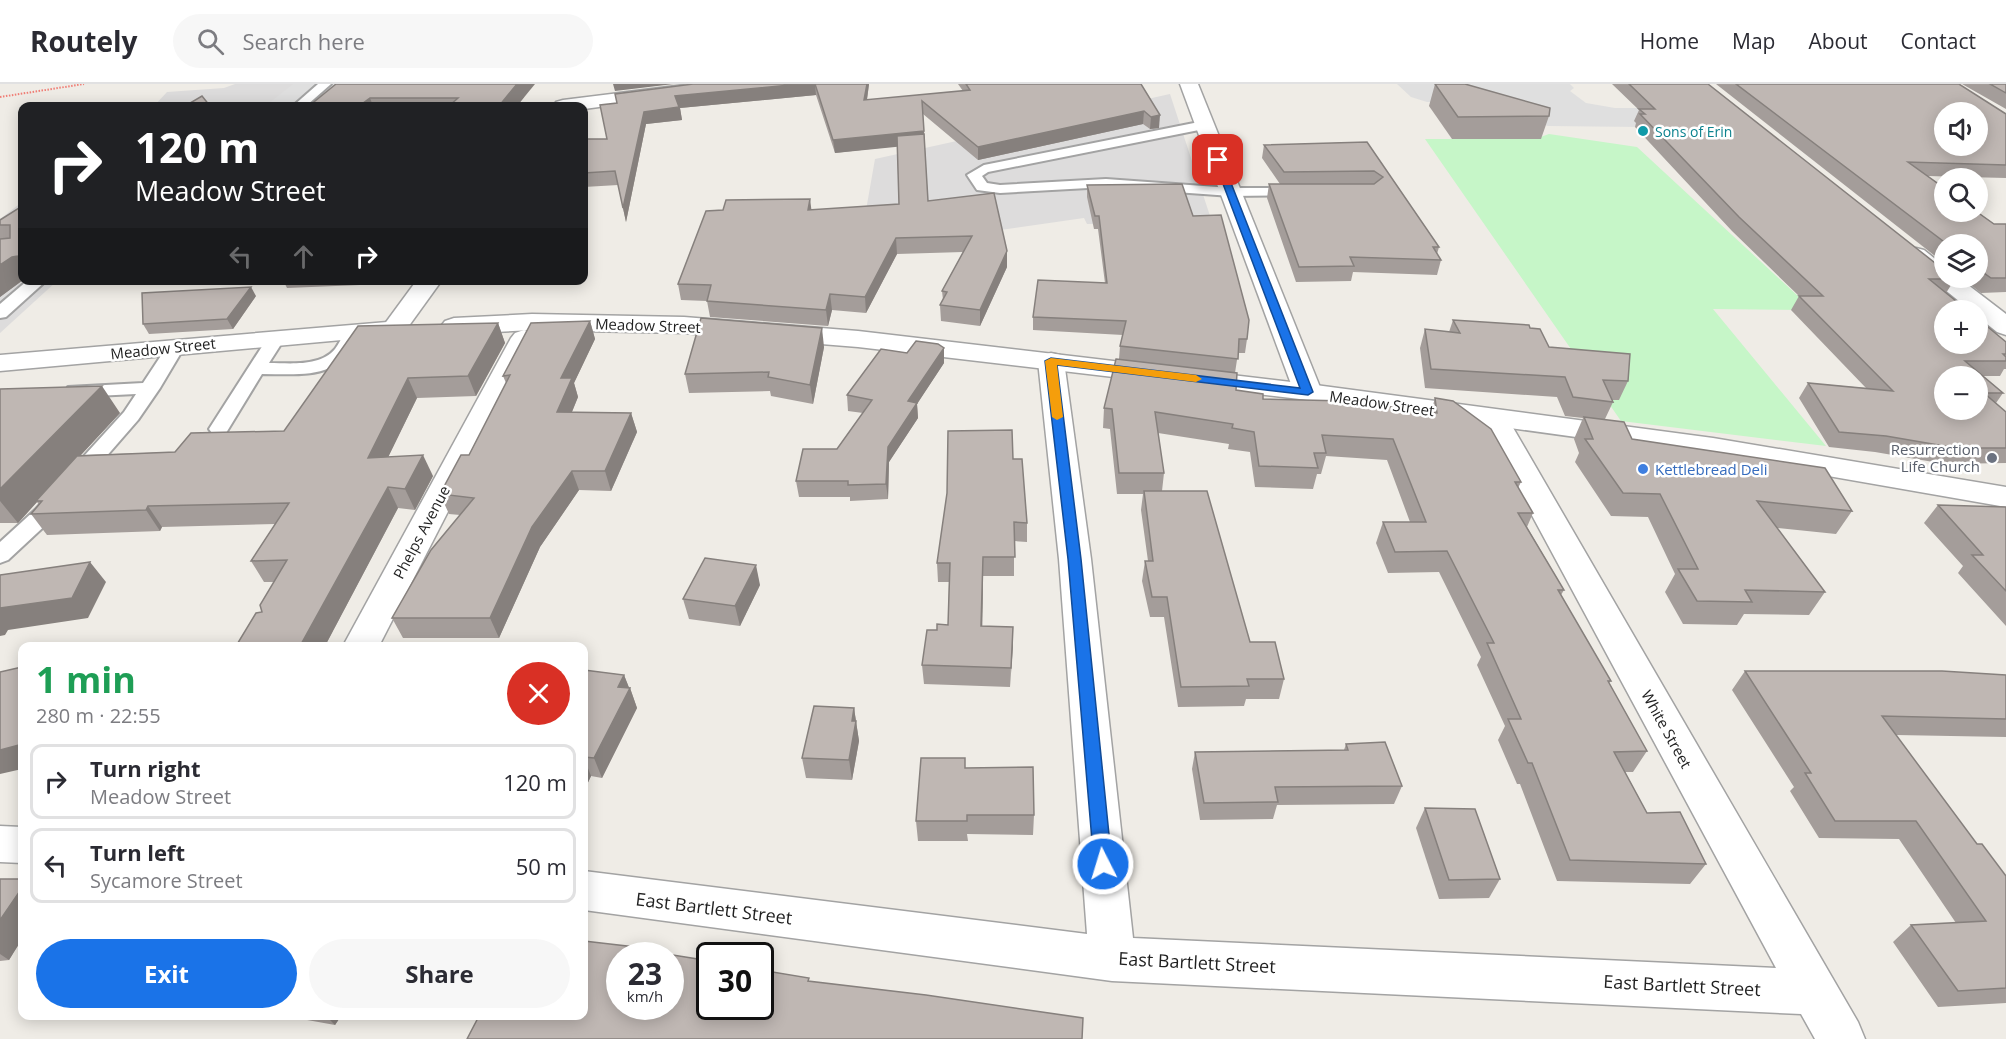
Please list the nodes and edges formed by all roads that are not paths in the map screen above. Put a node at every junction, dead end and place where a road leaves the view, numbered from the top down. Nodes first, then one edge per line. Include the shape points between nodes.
1 (326, 84) edge
2 (578, 84) edge
3 (734, 84) edge
4 (1189, 84) edge
5 (304, 102) edge
6 (565, 102) edge
7 (588, 103) edge
8 (1204, 125) junction
9 (1093, 145) junction
10 (1103, 173) junction
11 (1231, 192) junction
12 (1313, 192) edge
13 (1896, 239) edge
14 (33, 285) edge
15 (426, 285) edge
16 (0, 313) edge
17 (532, 322) junction
18 (2006, 327) edge
19 (394, 329) junction
20 (353, 332) junction
21 (276, 338) junction
22 (176, 346) junction
23 (1051, 361) junction
24 (1, 364) edge
25 (256, 369) junction
26 (151, 388) junction
27 (58, 392) edge
28 (1308, 392) junction
29 (1494, 419) junction
30 (219, 429) dead end
31 (2006, 497) edge
32 (0, 555) edge
33 (363, 642) edge
34 (0, 844) edge
35 (18, 845) edge
36 (588, 892) edge
37 (1112, 959) junction
38 (1813, 992) junction
39 (1841, 1039) edge

1 - 5 lane
2 - 6 street
3 - 7 street
4 - 8 street
8 - 9 lane
8 - 11 street
9 - 10 lane
9 - 10 lane via 984,169 974,175 982,187 1000,189
10 - 11 lane
11 - 12 lane
11 - 28 street
13 - 18 street
14 - 16 lane
15 - 19 street
17 - 19 street, Meadow Street
17 - 23 street, Meadow Street via 684,325 858,339
17 - 33 street, Phelps Avenue
19 - 20 street, Meadow Street
20 - 21 street, Meadow Street
20 - 25 lane via 345,351 334,361
21 - 22 street, Meadow Street
21 - 25 lane
22 - 24 street, Meadow Street
22 - 26 lane
23 - 28 street, Meadow Street
23 - 37 street via 1075,559
25 - 30 lane
26 - 27 lane
26 - 32 lane via 44,515
28 - 29 street, Meadow Street
29 - 31 street, Meadow Street via 1713,447
29 - 38 street, White Street
34 - 35 street
36 - 37 street, East Bartlett Street
37 - 38 street, East Bartlett Street
38 - 39 street, White Street

